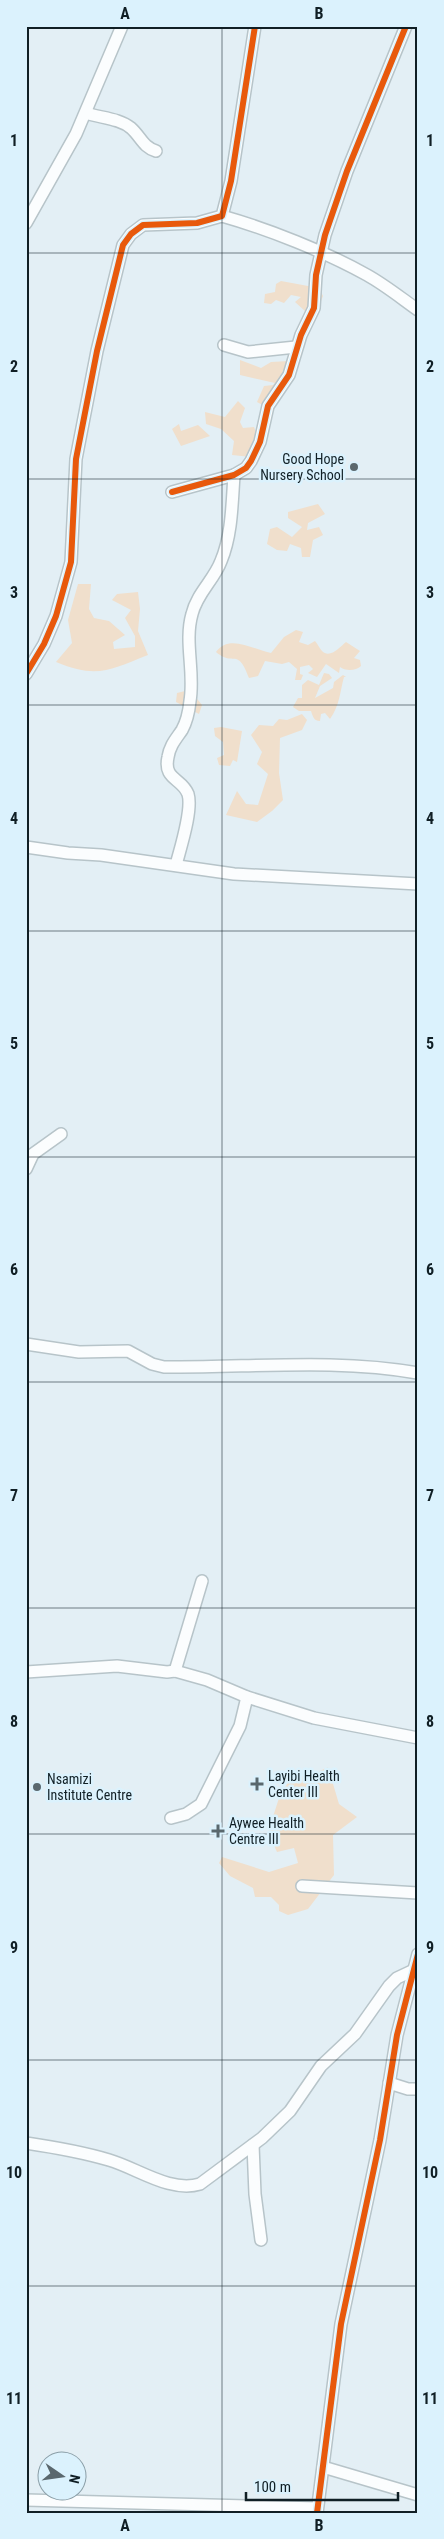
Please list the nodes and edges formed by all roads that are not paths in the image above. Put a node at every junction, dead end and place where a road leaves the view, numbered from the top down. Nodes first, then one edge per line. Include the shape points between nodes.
1 (122, 26) edge
2 (255, 26) edge
3 (406, 26) edge
4 (86, 113) junction
5 (156, 151) dead end
6 (222, 216) junction
7 (26, 223) edge
8 (320, 253) junction
9 (418, 310) edge
10 (224, 345) dead end
11 (296, 348) junction
12 (234, 475) junction
13 (172, 492) dead end
14 (26, 674) edge
15 (26, 847) edge
16 (176, 865) junction
17 (418, 884) edge
18 (61, 1134) dead end
19 (26, 1169) edge
20 (26, 1344) edge
21 (418, 1373) edge
22 (202, 1581) dead end
23 (175, 1671) junction
24 (26, 1672) edge
25 (247, 1697) junction
26 (418, 1738) edge
27 (171, 1818) dead end
28 (302, 1886) dead end
29 (418, 1892) edge
30 (418, 1954) edge
31 (414, 1970) junction
32 (389, 2083) junction
33 (418, 2089) edge
34 (26, 2143) edge
35 (253, 2145) junction
36 (261, 2240) dead end
37 (323, 2466) junction
38 (418, 2495) edge
39 (26, 2500) edge
40 (317, 2510) edge

1 - 4 street
2 - 6 street via 232,181
3 - 8 street via 347,171
4 - 5 street via 120,122 131,128 142,144
4 - 7 street
6 - 8 street
6 - 14 street via 196,223 143,225 123,245 97,350 76,459 71,562 56,616
8 - 9 street via 367,275
8 - 11 street via 314,308
10 - 11 street via 248,352
11 - 12 street via 289,375 268,406 260,442 251,461
12 - 13 street
12 - 16 street via 222,560 198,598 192,614 189,642 191,699 187,719 172,744 167,761 170,776 184,788 188,798 187,819
15 - 16 street
16 - 17 street via 234,874
18 - 19 street via 33,1154
20 - 21 street via 79,1352 128,1351 164,1367 335,1364 380,1366
22 - 23 street
23 - 24 street via 117,1666
23 - 25 street
25 - 26 street via 314,1718
25 - 27 street via 240,1726 201,1804 186,1814
28 - 29 street
30 - 31 street
31 - 32 street
31 - 35 street via 393,1981 355,2034 320,2066 296,2104
32 - 33 street
32 - 37 street via 342,2324
34 - 35 street via 110,2160 169,2183 193,2186
35 - 36 street
37 - 38 street
37 - 40 street
39 - 40 street

